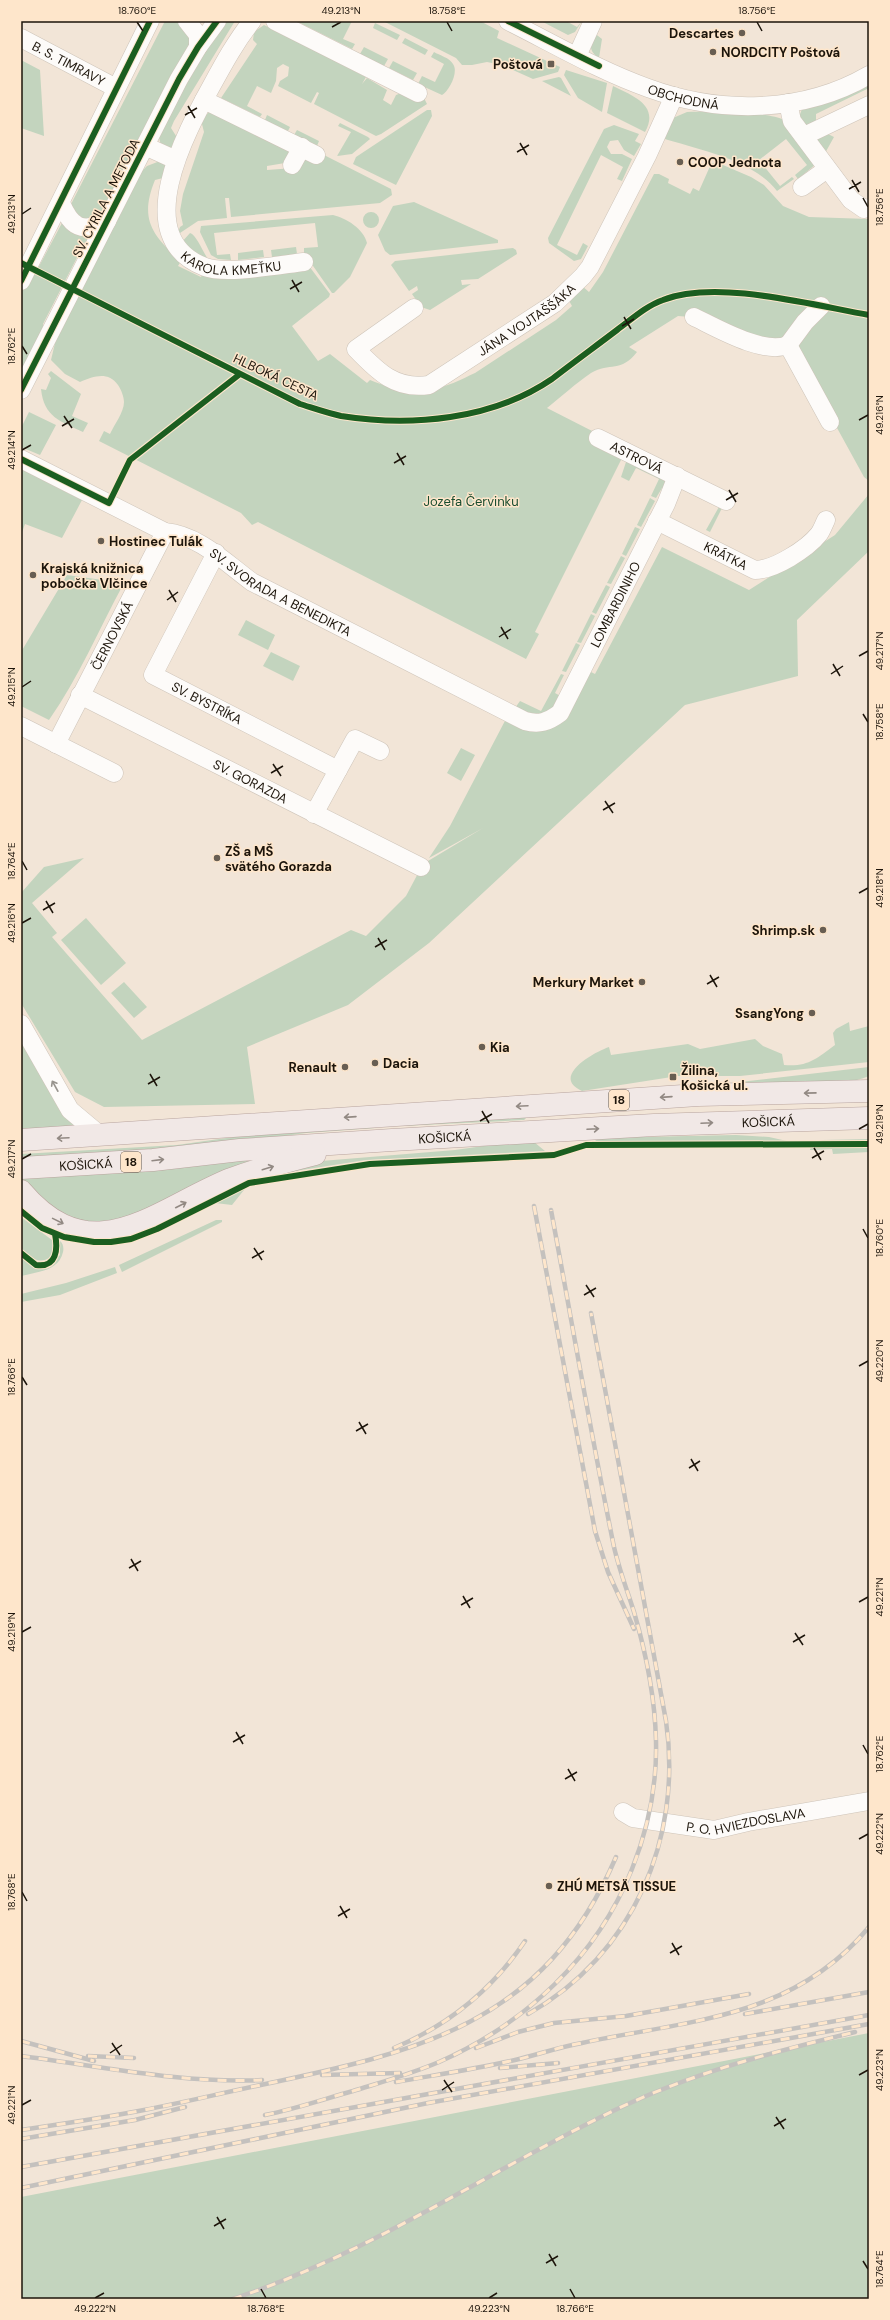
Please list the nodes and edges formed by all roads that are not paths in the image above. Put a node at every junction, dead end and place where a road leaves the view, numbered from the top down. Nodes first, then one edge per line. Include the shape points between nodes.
1 (150, 21) edge
2 (187, 21) edge
3 (217, 21) edge
4 (252, 21) edge
5 (275, 21) edge
6 (508, 21) edge
7 (593, 21) edge
8 (21, 38) edge
9 (198, 47) junction
10 (577, 56) junction
11 (869, 75) edge
12 (116, 88) junction
13 (418, 92) dead end
14 (674, 96) junction
15 (204, 100) junction
16 (788, 103) junction
17 (869, 105) edge
18 (804, 136) junction
19 (145, 146) junction
20 (176, 160) junction
21 (292, 165) dead end
22 (827, 169) junction
23 (802, 187) dead end
24 (61, 203) junction
25 (869, 208) edge
26 (107, 221) junction
27 (304, 262) dead end
28 (21, 281) edge
29 (821, 306) dead end
30 (414, 308) dead end
31 (694, 317) dead end
32 (788, 345) junction
33 (21, 390) edge
34 (830, 422) dead end
35 (598, 438) dead end
36 (21, 459) edge
37 (677, 476) junction
38 (726, 501) dead end
39 (826, 520) dead end
40 (657, 521) junction
41 (164, 532) junction
42 (216, 553) junction
43 (80, 695) junction
44 (542, 723) joint
45 (21, 726) edge
46 (56, 744) junction
47 (380, 751) dead end
48 (338, 770) junction
49 (114, 773) dead end
50 (314, 814) junction
51 (420, 867) dead end
52 (21, 1024) edge
53 (869, 1085) edge
54 (859, 1092) edge
55 (553, 1105) junction
56 (389, 1114) junction
57 (869, 1118) edge
58 (844, 1119) junction
59 (869, 1124) edge
60 (554, 1131) junction
61 (102, 1136) junction
62 (21, 1140) edge
63 (392, 1140) junction
64 (353, 1143) junction
65 (21, 1168) edge
66 (24, 1195) edge
67 (869, 1802) edge
68 (623, 1812) dead end

1 - 12 street
2 - 9 street via 198,35
3 - 9 street, SV. CYRILA A METODA
4 - 15 street, KAROLA KMEŤKU
5 - 13 street
6 - 10 street, OBCHODNÁ
7 - 10 street
8 - 12 street, B. S. TIMRAVY
9 - 19 street, SV. CYRILA A METODA
10 - 14 street, OBCHODNÁ via 647,88
11 - 16 street, OBCHODNÁ via 824,95
12 - 24 street
14 - 16 street, OBCHODNÁ via 713,105
14 - 30 street, JÁNA VOJTAŠŠÁKA via 647,156 590,267 555,303 429,385 411,387 376,370 356,349
15 - 20 street, KAROLA KMEŤKU via 184,138
15 - 21 street via 309,151
16 - 18 street via 792,121
17 - 18 street
18 - 22 street
19 - 20 street
19 - 26 street, SV. CYRILA A METODA
20 - 27 street, KAROLA KMEŤKU via 170,180 166,211 168,229 182,253 207,268 222,270
22 - 23 street
22 - 25 street via 851,200 864,209
24 - 26 street via 69,220 81,228 95,227
24 - 28 street
26 - 33 street, SV. CYRILA A METODA
29 - 32 street via 804,322
31 - 32 street via 746,342 781,348
32 - 34 street
35 - 37 street, ASTROVÁ
36 - 41 street, SV. SVORADA A BENEDIKTA
37 - 38 street, ASTROVÁ
37 - 40 street, LOMBARDINIHO
39 - 40 street, KRÁTKA via 819,534 807,544 774,567 763,570 755,570
40 - 44 street, LOMBARDINIHO via 560,713
41 - 42 street, SV. SVORADA A BENEDIKTA via 176,533
41 - 43 street, ČERNOVSKÁ
42 - 44 street, SV. SVORADA A BENEDIKTA via 255,584 525,721
42 - 48 street, SV. BYSTRÍKA via 153,675
43 - 46 street, ČERNOVSKÁ
43 - 50 street, SV. GORAZDA
45 - 46 street
46 - 49 street
47 - 48 street via 355,739
48 - 50 street
50 - 51 street, SV. GORAZDA
61 -> 52 street via 70,1110
53 - 54 main road, KOŠICKÁ
54 -> 55 main road, KOŠICKÁ / 18 via 698,1095
55 -> 56 main road, KOŠICKÁ / 18
55 - 60 street
56 -> 61 main road, KOŠICKÁ / 18
56 - 63 street
57 - 58 main road, KOŠICKÁ / 18
58 - 59 main road
60 -> 58 main road, KOŠICKÁ / 18 via 741,1121
60 - 63 main road, KOŠICKÁ / 18
61 -> 62 main road, KOŠICKÁ / 18
63 - 64 main road, KOŠICKÁ / 18
65 -> 64 main road, KOŠICKÁ / 18
66 -> 64 main road via 48,1216 72,1227 96,1232 126,1229 150,1220 231,1179
67 - 68 street, P. O. HVIEZDOSLAVA via 714,1830 633,1818

